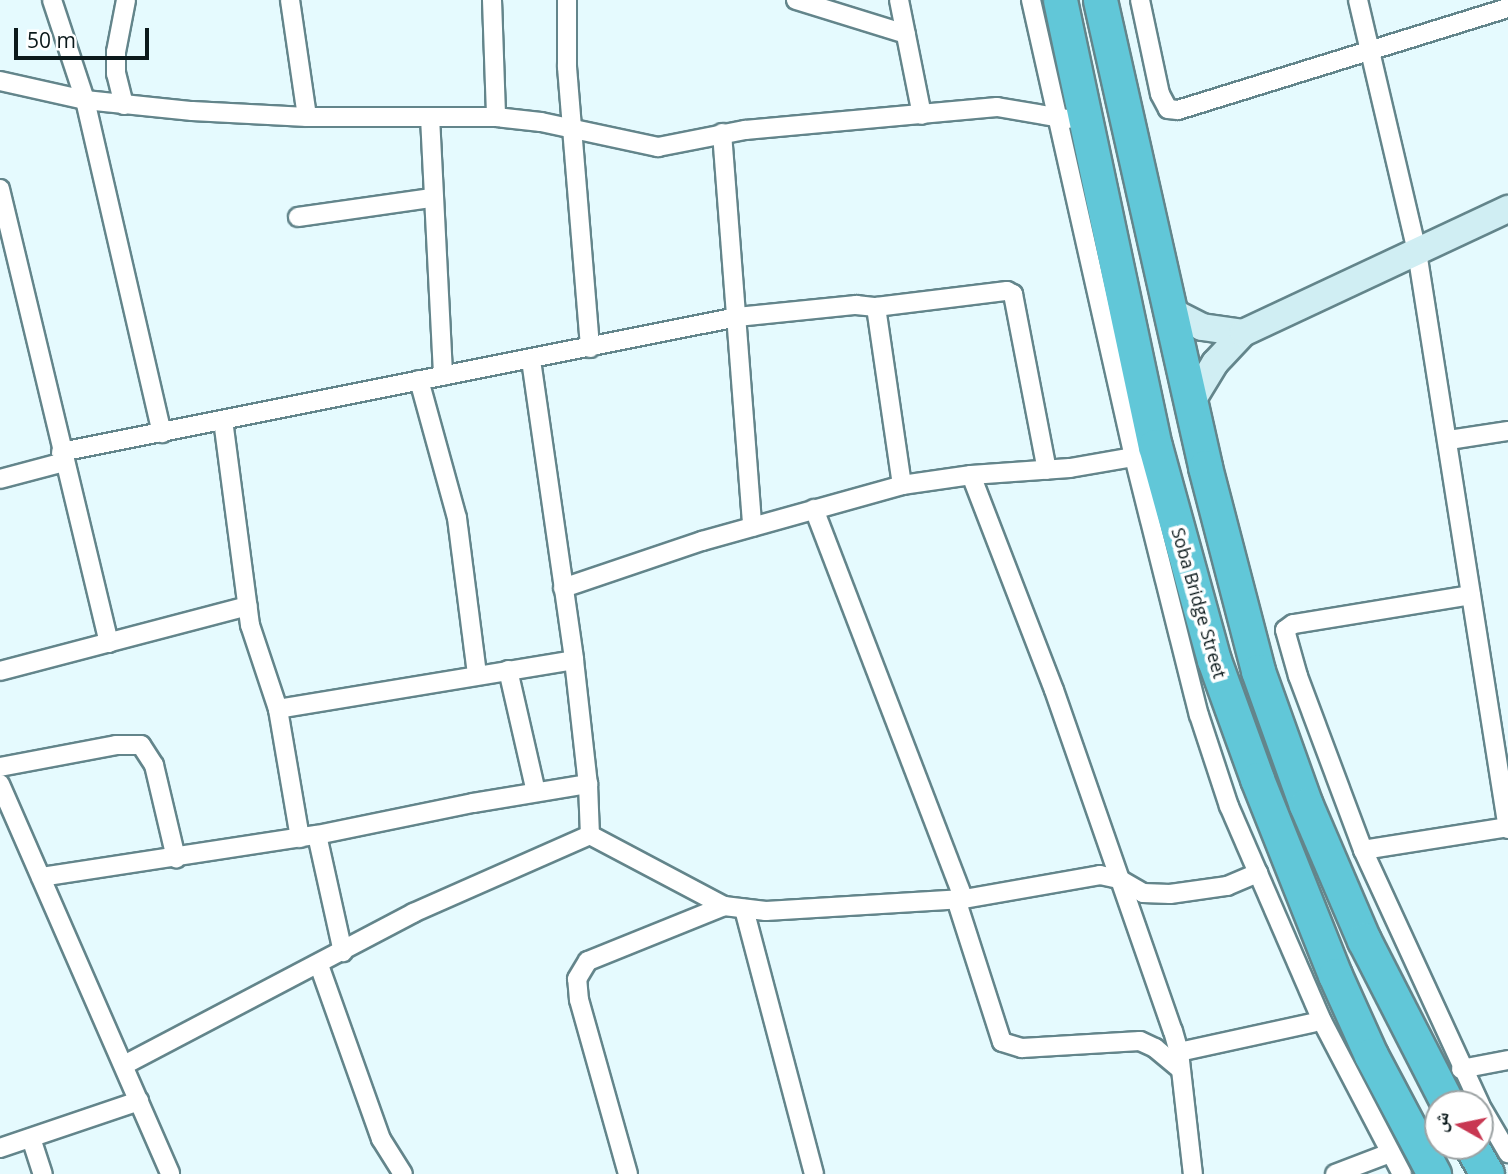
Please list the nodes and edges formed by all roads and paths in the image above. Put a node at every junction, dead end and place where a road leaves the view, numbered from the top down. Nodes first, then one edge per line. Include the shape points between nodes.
1 (52, 0) edge
2 (126, 0) edge
3 (290, 0) edge
4 (492, 0) edge
5 (567, 0) edge
6 (796, 0) edge
7 (899, 0) edge
8 (1031, 0) edge
9 (1060, 0) edge
10 (1100, 0) edge
11 (1140, 0) edge
12 (1358, 0) edge
13 (1475, 8) edge
14 (1508, 8) edge
15 (906, 34) junction
16 (1370, 51) junction
17 (0, 81) edge
18 (85, 100) junction
19 (124, 105) junction
20 (922, 115) junction
21 (307, 117) junction
22 (430, 117) junction
23 (496, 117) junction
24 (1072, 120) junction
25 (573, 128) junction
26 (722, 133) junction
27 (0, 189) edge
28 (432, 198) junction
29 (1508, 209) edge
30 (298, 217) dead end
31 (4, 231) edge
32 (1417, 252) junction
33 (876, 307) junction
34 (1169, 310) junction
35 (737, 317) junction
36 (1243, 333) junction
37 (590, 348) junction
38 (531, 360) junction
39 (443, 376) junction
40 (419, 380) junction
41 (1190, 404) junction
42 (223, 420) junction
43 (1508, 431) edge
44 (162, 433) junction
45 (1449, 440) junction
46 (63, 457) junction
47 (1134, 457) junction
48 (1047, 470) junction
49 (971, 475) junction
50 (0, 479) edge
51 (902, 485) junction
52 (814, 509) junction
53 (752, 527) junction
54 (562, 588) junction
55 (1471, 595) junction
56 (248, 606) junction
57 (109, 643) junction
58 (574, 660) junction
59 (508, 670) junction
60 (0, 671) edge
61 (477, 675) junction
62 (278, 709) junction
63 (0, 766) edge
64 (588, 783) junction
65 (0, 785) edge
66 (536, 792) junction
67 (1508, 828) edge
68 (590, 835) junction
69 (309, 837) junction
70 (1363, 850) junction
71 (176, 858) junction
72 (1334, 870) junction
73 (1254, 876) junction
74 (41, 877) junction
75 (1119, 879) junction
76 (1298, 885) junction
77 (960, 899) junction
78 (724, 906) junction
79 (744, 909) junction
80 (343, 952) junction
81 (319, 965) junction
82 (1312, 1023) junction
83 (1180, 1060) junction
84 (1508, 1060) edge
85 (124, 1065) junction
86 (1461, 1069) junction
87 (1441, 1090) edge
88 (1472, 1090) edge
89 (139, 1101) junction
90 (1494, 1128) edge
91 (31, 1138) junction
92 (0, 1148) edge
93 (1508, 1153) edge
94 (1385, 1155) junction
95 (43, 1174) edge
96 (170, 1174) edge
97 (403, 1174) edge
98 (628, 1174) edge
99 (814, 1174) edge
100 (1192, 1174) edge
101 (1335, 1174) edge
102 (1402, 1174) edge
103 (1434, 1174) edge

1 - 18 street
2 - 19 street via 116,52
3 - 21 street
4 - 23 street
5 - 25 street
6 - 15 street
7 - 15 street
8 - 24 street
9 - 24 highway, Soba Bridge Street
10 - 34 highway
11 - 16 street via 1160,94 1168,109 1186,109
12 - 16 street
13 - 14 street
13 - 16 street
15 - 20 street
16 - 32 street
17 - 18 street
18 - 19 street
18 - 44 street
19 - 21 street
20 - 24 street via 997,107
20 - 26 street
21 - 22 street
22 - 23 street
22 - 28 street
23 - 25 street
24 - 47 street
24 - 76 highway, Soba Bridge Street via 1203,625
25 - 26 street via 658,147
25 - 37 street
26 - 35 street
27 - 31 street
28 - 30 street
28 - 39 street
29 - 32 street
31 - 46 street
32 - 36 street
32 - 45 street
33 - 35 street
33 - 48 street via 1011,291
33 - 51 street
34 - 36 street via 1202,327
34 - 41 highway
35 - 37 street
35 - 53 street
36 - 41 street via 1220,356
37 - 38 street
38 - 39 street
38 - 54 street
39 - 40 street
40 - 42 street
40 - 61 street via 457,518
41 - 72 highway via 1258,671
42 - 44 street
42 - 56 street
43 - 45 street
44 - 46 street
45 - 55 street
46 - 50 street
46 - 57 street
47 - 48 street
47 - 73 street via 1194,697
48 - 49 street
49 - 51 street
49 - 75 street via 1054,690
51 - 52 street
52 - 53 street
52 - 77 street
53 - 54 street
54 - 58 street
55 - 67 street
55 - 70 street via 1293,624 1285,630
56 - 57 street
56 - 62 street via 254,641
57 - 60 street
58 - 59 street
58 - 64 street
59 - 61 street
59 - 66 street
61 - 62 street
62 - 69 street
63 - 71 street via 141,745 153,765
64 - 66 street
64 - 68 street
65 - 74 street
66 - 69 street
67 - 70 street
68 - 78 street
68 - 80 street via 466,887
69 - 71 street
69 - 80 street
70 - 86 street
71 - 74 street
72 - 76 highway
72 - 87 highway via 1364,940
73 - 75 street via 1219,887 1155,895
73 - 82 street
73 - 94 street
74 - 85 street
75 - 77 street via 1100,874
75 - 83 street
76 - 103 highway, Soba Bridge Street via 1371,1055
77 - 79 street
77 - 83 street via 1002,1042 1022,1048 1140,1041
78 - 79 street
78 - 98 street via 588,961 577,979
79 - 99 street
80 - 81 street
81 - 85 street
81 - 97 street via 380,1139
82 - 83 street
82 - 94 street
83 - 100 street
84 - 86 street
85 - 89 street
86 - 88 street
89 - 91 street
89 - 96 street
90 - 93 street
91 - 92 street
91 - 95 street
94 - 101 street
94 - 102 street

